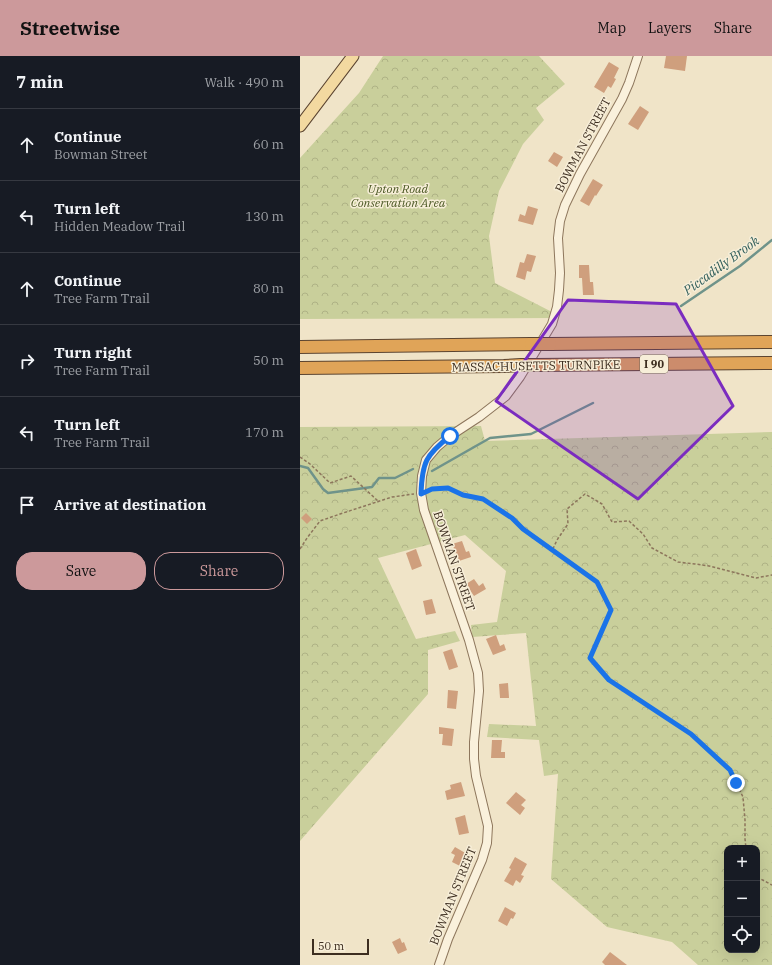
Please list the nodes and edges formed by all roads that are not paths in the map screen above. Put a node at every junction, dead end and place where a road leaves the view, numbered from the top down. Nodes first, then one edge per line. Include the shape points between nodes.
1 (353, 56) edge
2 (638, 56) edge
3 (300, 126) edge
4 (772, 342) edge
5 (300, 347) edge
6 (772, 363) edge
7 (300, 368) edge
8 (439, 965) edge

1 - 3 main road
2 - 8 street, BOWMAN STREET via 622,99 565,205 558,238 559,290 552,324 506,396 437,446 426,460 422,476 421,494 424,510 478,673 474,759 488,826 482,860
4 - 5 highway, MASSACHUSETTS TURNPIKE / I 90, bridge
6 - 7 highway, MASSACHUSETTS TURNPIKE / I 90, bridge

